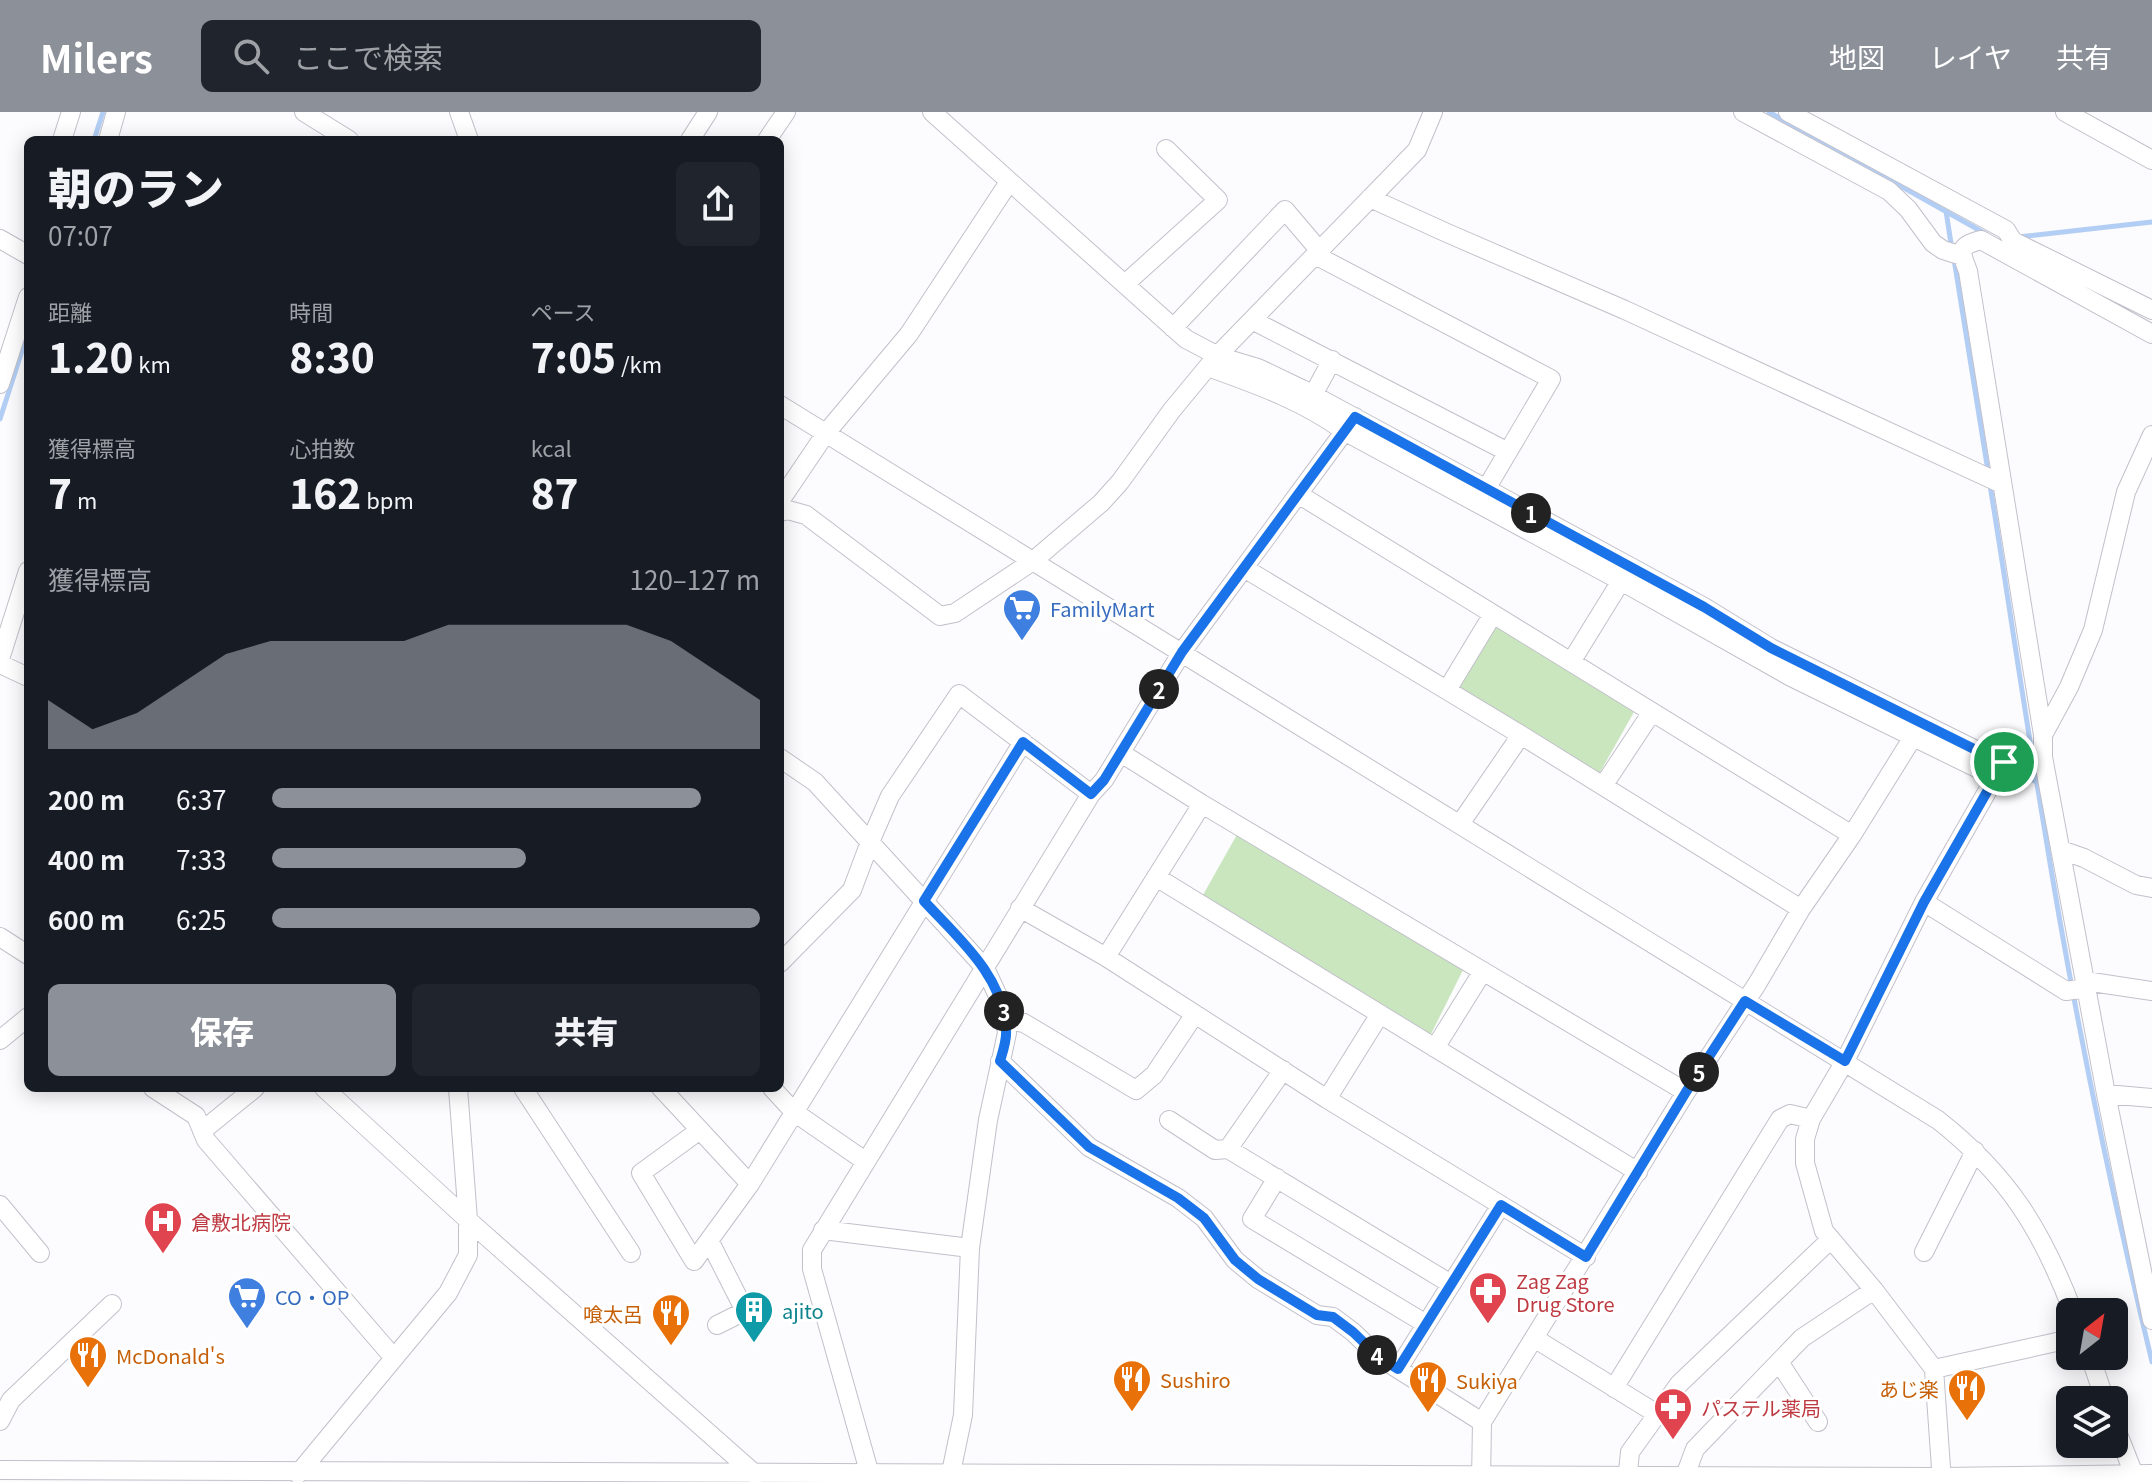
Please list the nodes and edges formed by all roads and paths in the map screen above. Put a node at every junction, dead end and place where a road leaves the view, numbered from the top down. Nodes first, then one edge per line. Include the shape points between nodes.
1 (71, 112) edge
2 (116, 112) edge
3 (304, 112) edge
4 (459, 112) edge
5 (708, 112) edge
6 (786, 112) edge
7 (932, 112) edge
8 (1433, 112) edge
9 (1743, 112) edge
10 (1788, 112) edge
11 (2065, 112) edge
12 (63, 136) edge
13 (109, 136) edge
14 (343, 136) edge
15 (468, 136) edge
16 (693, 136) edge
17 (770, 136) edge
18 (1166, 149) dead end
19 (2152, 160) edge
20 (1006, 186) junction
21 (1370, 198) junction
22 (1986, 232) junction
23 (0, 239) edge
24 (24, 253) edge
25 (1317, 253) junction
26 (1956, 254) junction
27 (1125, 284) junction
28 (24, 309) edge
29 (2152, 310) edge
30 (1252, 320) junction
31 (1173, 328) junction
32 (2152, 334) edge
33 (1332, 360) junction
34 (1213, 361) junction
35 (0, 384) edge
36 (1313, 395) junction
37 (784, 407) edge
38 (1350, 424) junction
39 (826, 433) junction
40 (2152, 435) edge
41 (1508, 452) junction
42 (2144, 473) edge
43 (1994, 480) junction
44 (1486, 489) junction
45 (1298, 494) junction
46 (784, 495) edge
47 (784, 511) edge
48 (1033, 561) junction
49 (1244, 568) junction
50 (1621, 581) junction
51 (24, 584) edge
52 (1493, 614) junction
53 (1182, 652) junction
54 (0, 662) edge
55 (1571, 662) junction
56 (24, 675) edge
57 (1447, 690) junction
58 (1652, 712) junction
59 (1521, 735) junction
60 (2043, 735) junction
61 (1913, 737) junction
62 (1023, 742) junction
63 (1121, 753) junction
64 (2037, 758) junction
65 (784, 761) edge
66 (2000, 770) junction
67 (1603, 786) junction
68 (1091, 794) junction
69 (1202, 804) junction
70 (1460, 824) junction
71 (1852, 835) junction
72 (870, 842) junction
73 (2061, 850) junction
74 (1156, 877) junction
75 (2152, 888) edge
76 (924, 901) junction
77 (1924, 902) junction
78 (1020, 908) junction
79 (1801, 909) junction
80 (0, 937) edge
81 (24, 952) edge
82 (1106, 957) junction
83 (784, 959) edge
84 (985, 968) junction
85 (1483, 971) junction
86 (2080, 987) junction
87 (2152, 991) edge
88 (1745, 1001) junction
89 (1195, 1014) junction
90 (1380, 1014) junction
91 (24, 1020) edge
92 (1005, 1020) junction
93 (0, 1040) edge
94 (1435, 1048) junction
95 (1000, 1061) junction
96 (1845, 1061) junction
97 (1283, 1070) junction
98 (159, 1092) edge
99 (250, 1092) edge
100 (328, 1092) edge
101 (458, 1092) edge
102 (526, 1092) edge
103 (665, 1092) edge
104 (776, 1092) edge
105 (1686, 1092) junction
106 (2106, 1094) junction
107 (2152, 1098) edge
108 (1327, 1099) junction
109 (794, 1112) junction
110 (1811, 1119) junction
111 (1169, 1120) dead end
112 (700, 1130) junction
113 (202, 1131) junction
114 (1228, 1149) junction
115 (1975, 1151) junction
116 (865, 1161) junction
117 (1638, 1172) junction
118 (1277, 1178) junction
119 (750, 1184) junction
120 (0, 1205) edge
121 (1501, 1205) junction
122 (468, 1220) junction
123 (823, 1230) junction
124 (1831, 1239) junction
125 (709, 1240) junction
126 (970, 1248) junction
127 (1924, 1252) dead end
128 (40, 1253) dead end
129 (631, 1253) dead end
130 (1586, 1257) junction
131 (1451, 1284) junction
132 (1874, 1290) junction
133 (2068, 1298) edge
134 (112, 1304) dead end
135 (2152, 1320) edge
136 (1426, 1324) junction
137 (717, 1325) dead end
138 (1534, 1338) junction
139 (2056, 1342) edge
140 (394, 1358) junction
141 (1779, 1362) junction
142 (1398, 1369) junction
143 (1934, 1369) junction
144 (1614, 1388) junction
145 (1657, 1414) junction
146 (0, 1421) edge
147 (1482, 1422) junction
148 (1818, 1422) dead end
149 (2128, 1451) edge
150 (0, 1470) edge
151 (296, 1476) edge
152 (1685, 1476) junction
153 (870, 1477) edge
154 (950, 1477) edge
155 (2141, 1477) edge
156 (759, 1478) edge
157 (1481, 1478) edge
158 (1627, 1479) edge
159 (1942, 1479) edge

1 - 12 street
2 - 13 street
3 - 14 street
4 - 15 street
5 - 16 street
6 - 17 street
7 - 20 street
8 - 21 street via 1417,150
9 - 26 street via 1889,191 1933,243
10 - 22 street
11 - 19 street
18 - 27 street via 1218,200
20 - 27 street
20 - 39 street via 909,334
21 - 25 street
21 - 43 street
22 - 26 street
22 - 29 street via 2006,230 2012,238
22 - 32 street
23 - 24 street
25 - 30 street
25 - 31 street via 1285,210
25 - 41 street via 1551,379
26 - 43 street via 1968,271
27 - 31 street
28 - 35 street
30 - 33 street
30 - 34 street
31 - 34 street
33 - 36 street
33 - 41 street
34 - 36 street via 1258,368
34 - 38 street via 1331,421
34 - 48 street via 1120,482
36 - 38 street
37 - 39 street
38 - 44 street
38 - 45 street
38 - 50 street
39 - 46 street
39 - 48 street
40 - 42 street
41 - 44 street
42 - 60 street via 2126,492 2093,630
43 - 60 street
44 - 66 street via 1771,648 1976,750
45 - 49 street
45 - 52 street
47 - 48 street via 806,515 940,616 955,613
48 - 53 street
49 - 53 street
49 - 57 street
50 - 55 street
50 - 61 street via 1791,677
51 - 54 street
52 - 55 street
52 - 57 street
53 - 63 street
53 - 70 street
54 - 56 street
55 - 58 street
57 - 59 street
58 - 67 street
58 - 71 street
59 - 67 street
59 - 70 street
60 - 64 street
61 - 66 street
61 - 71 street
62 - 68 street
62 - 72 street via 959,694 890,796
62 - 76 street
63 - 68 street
63 - 69 street
64 - 66 street
64 - 73 street
65 - 72 street via 815,782
66 - 77 street
67 - 79 street
68 - 78 street
69 - 74 street
69 - 85 street
70 - 88 street
71 - 79 street
72 - 76 street
72 - 83 street via 852,890
73 - 75 street
73 - 86 street
74 - 82 street
74 - 90 street
76 - 84 street
76 - 109 street
77 - 86 street
77 - 96 street
78 - 82 street
78 - 84 street
79 - 88 street
80 - 81 street
82 - 89 street
84 - 92 street
84 - 116 street
85 - 94 street
85 - 105 street
86 - 87 street
86 - 106 street
88 - 96 street
88 - 105 street
89 - 92 street via 1154,1075 1136,1090 1024,1023
89 - 97 street
90 - 94 street
90 - 108 street
91 - 93 street
92 - 95 street
94 - 117 street
95 - 126 street
95 - 142 street via 1089,1147 1204,1218 1235,1260 1258,1279 1317,1315 1333,1317
96 - 110 street
96 - 115 street via 1938,1120
97 - 108 street
97 - 114 street
98 - 113 street via 196,1116
99 - 113 street
100 - 122 street
101 - 122 street
102 - 129 street
103 - 112 street
104 - 109 street
105 - 117 street
106 - 107 street
106 - 135 street
108 - 121 street
109 - 116 street
109 - 119 street
110 - 124 street via 1805,1163 1824,1231
110 - 144 street via 1790,1114 1780,1119
111 - 114 street via 1215,1150
112 - 119 street
112 - 125 street via 641,1173 694,1261
113 - 140 street
114 - 118 street
115 - 127 street
115 - 133 street via 2034,1225
116 - 123 street
117 - 130 street
118 - 131 street
118 - 136 street via 1252,1219
119 - 125 street
120 - 128 street
121 - 130 street
121 - 131 street
122 - 140 street via 468,1255 448,1293
122 - 156 street
123 - 126 street
123 - 153 street via 812,1250 812,1269
124 - 132 street
124 - 145 street via 1679,1384
125 - 137 street via 745,1311
126 - 154 street via 963,1415
130 - 138 street
131 - 136 street
132 - 141 street via 1802,1338
132 - 143 street
134 - 146 street via 11,1400
136 - 142 street
138 - 144 street
138 - 147 street
139 - 143 street
140 - 151 street
141 - 148 street
141 - 152 street via 1695,1449
142 - 147 street
143 - 159 street
144 - 145 street
145 - 158 street via 1630,1452
147 - 157 street
149 - 155 street
150 - 151 street
151 - 156 street
152 - 158 street
152 - 159 street
153 - 154 street
153 - 156 street
154 - 157 street
155 - 159 street
157 - 158 street

